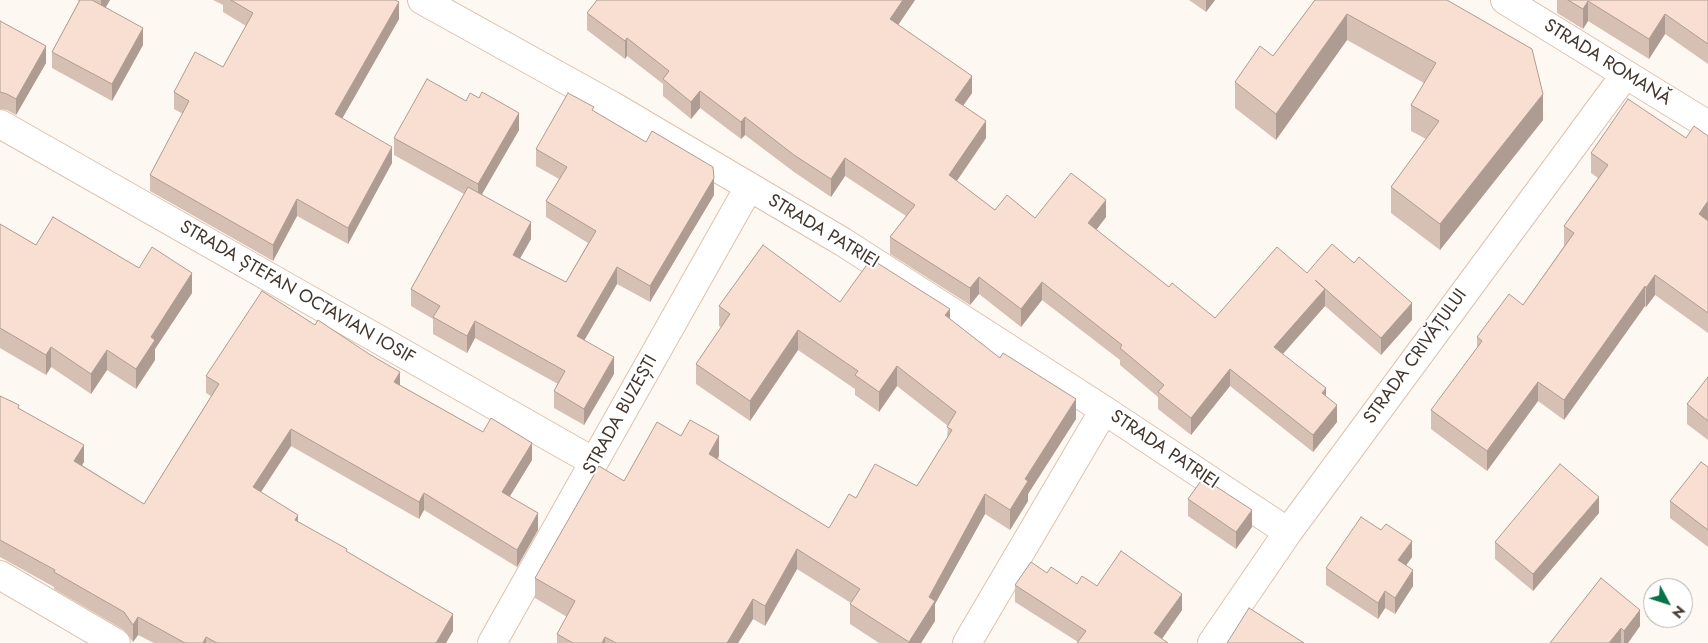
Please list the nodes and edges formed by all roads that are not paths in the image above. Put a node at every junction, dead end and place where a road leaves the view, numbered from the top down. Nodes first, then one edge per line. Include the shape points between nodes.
1 (422, 0) edge
2 (1505, 0) edge
3 (1625, 74) junction
4 (1708, 100) edge
5 (1673, 103) junction
6 (0, 124) edge
7 (1708, 125) edge
8 (749, 186) junction
9 (1104, 410) junction
10 (594, 462) junction
11 (1288, 532) junction
12 (0, 576) edge
13 (116, 643) edge
14 (492, 643) edge
15 (967, 643) edge
16 (1212, 643) edge

1 - 8 street, STRADA PATRIEI
2 - 3 street, STRADA ROMANĂ
3 - 5 street, STRADA ROMANĂ
3 - 11 street, STRADA CRIVĂȚULUI
4 - 5 street
5 - 7 street, STRADA ROMANĂ
6 - 10 street, STRADA ȘTEFAN OCTAVIAN IOSIF
8 - 9 street, STRADA PATRIEI via 843,242
8 - 10 street, STRADA BUZEȘTI
9 - 11 street, STRADA PATRIEI
9 - 15 street
10 - 14 street, STRADA BUZEȘTI
11 - 16 street, STRADA CRIVĂȚULUI
12 - 13 street

